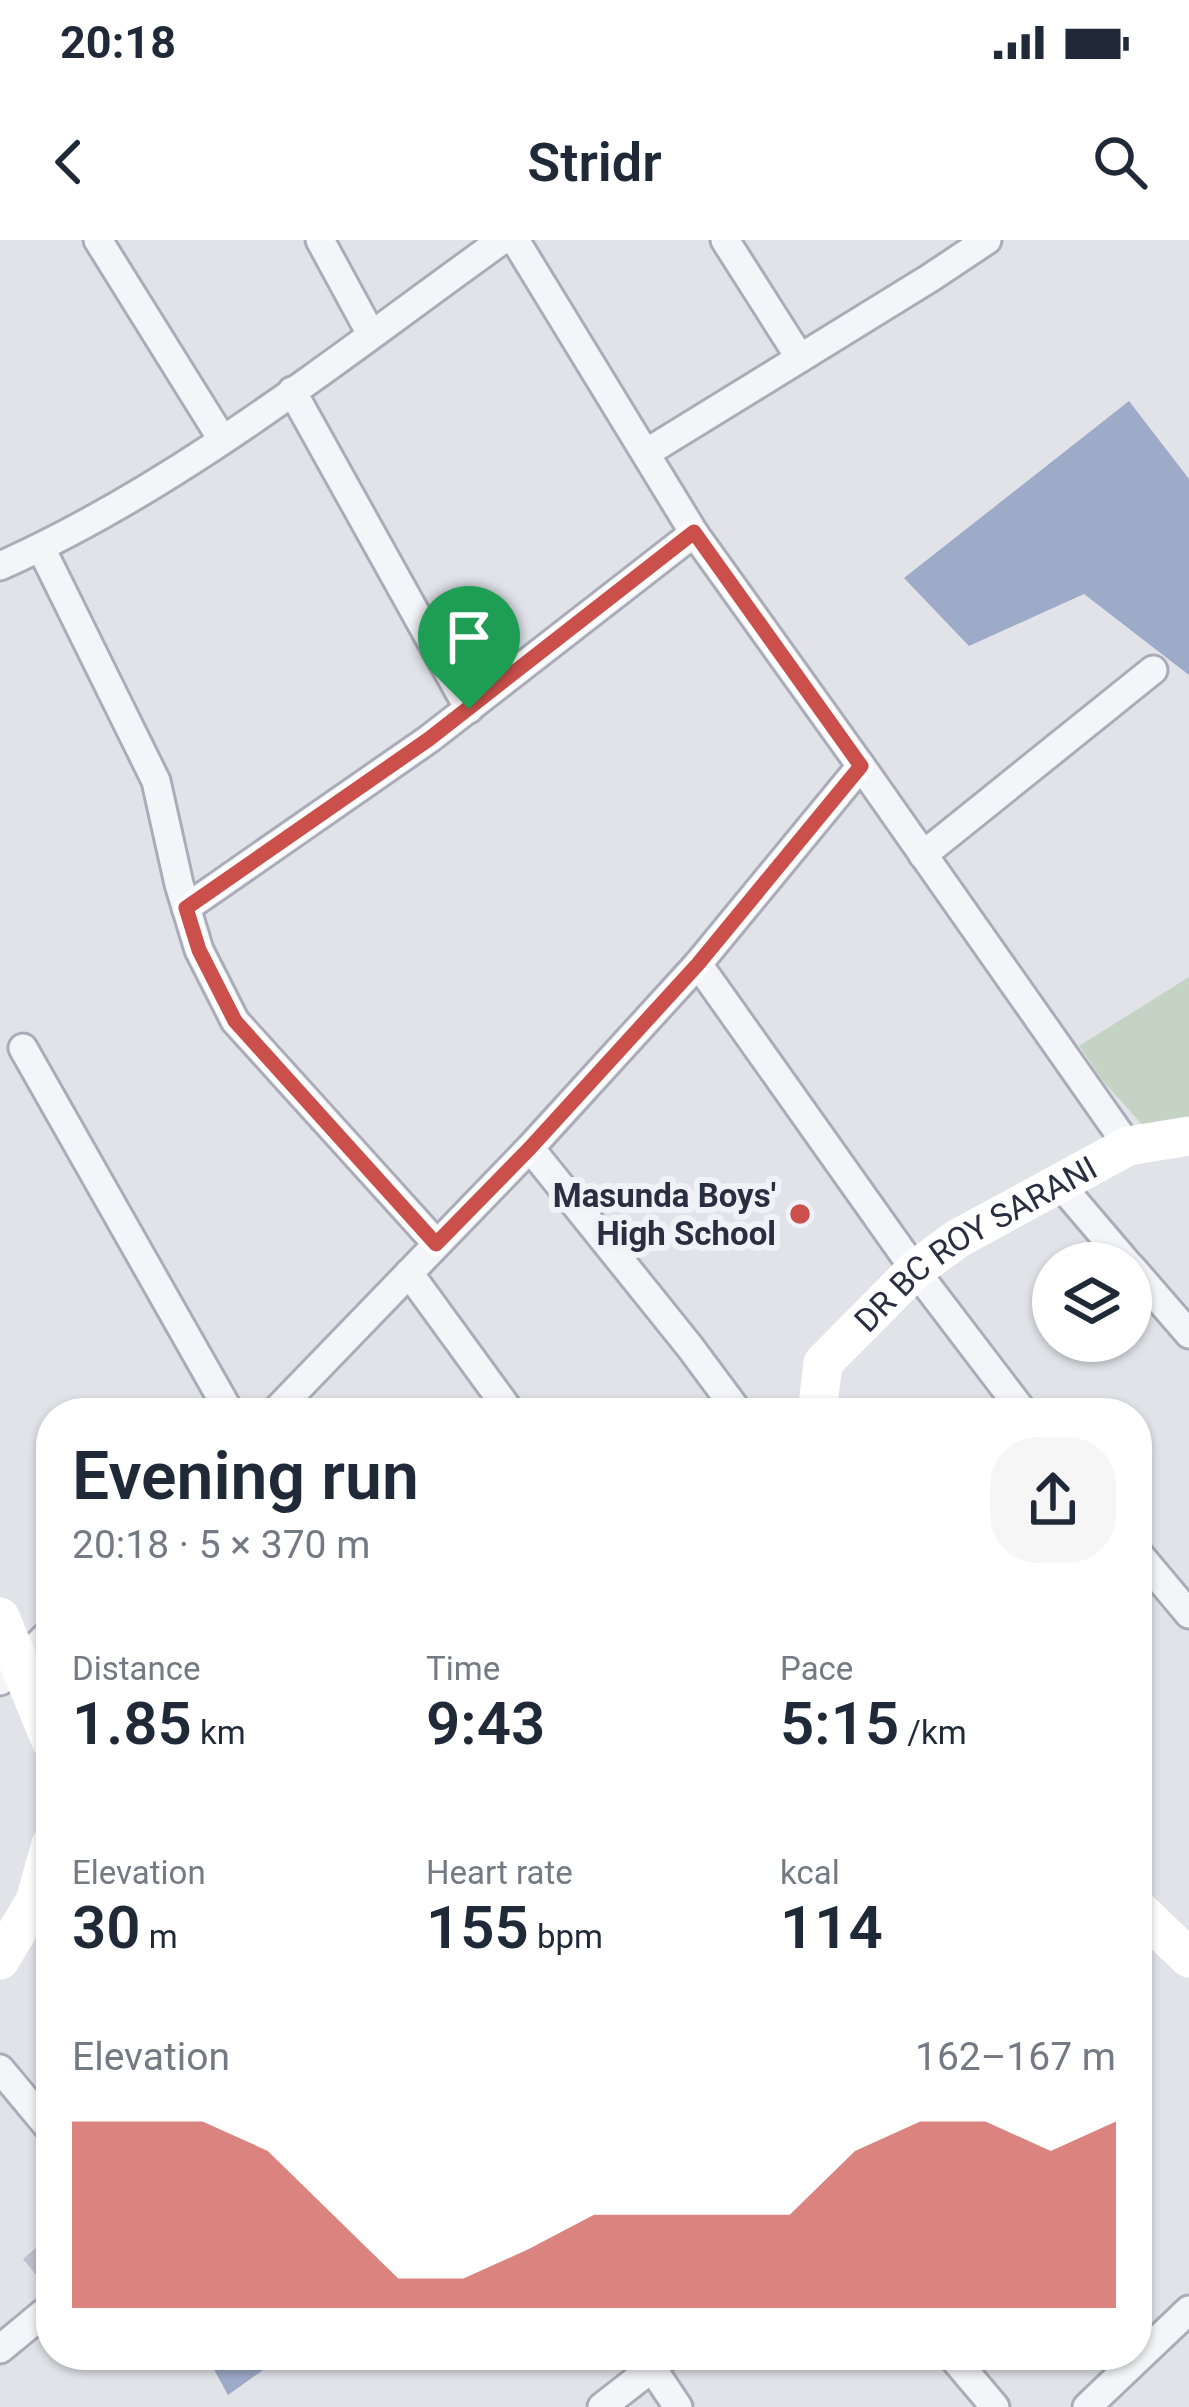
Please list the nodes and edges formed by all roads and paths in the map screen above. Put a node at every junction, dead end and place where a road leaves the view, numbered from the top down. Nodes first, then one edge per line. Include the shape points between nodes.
1 (98, 240) edge
2 (320, 240) edge
3 (502, 240) edge
4 (515, 240) edge
5 (725, 240) edge
6 (987, 240) edge
7 (371, 334) junction
8 (800, 358) junction
9 (292, 391) junction
10 (222, 439) junction
11 (646, 453) junction
12 (694, 532) junction
13 (41, 548) junction
14 (0, 566) edge
15 (1153, 670) dead end
16 (469, 709) junction
17 (861, 766) junction
18 (923, 855) junction
19 (186, 908) junction
20 (698, 964) junction
21 (23, 1048) dead end
22 (1189, 1136) edge
23 (1128, 1146) junction
24 (530, 1148) junction
25 (1058, 1182) junction
26 (1109, 1242) edge
27 (436, 1244) junction
28 (915, 1270) junction
29 (409, 1273) junction
30 (1152, 1291) edge
31 (1189, 1334) edge
32 (221, 1398) edge
33 (288, 1398) edge
34 (501, 1398) edge
35 (728, 1398) edge
36 (815, 1398) edge
37 (1013, 1398) edge
38 (1152, 1570) edge
39 (1189, 1614) edge
40 (0, 1617) edge
41 (36, 1646) edge
42 (9, 1672) edge
43 (36, 1716) edge
44 (36, 1897) edge
45 (1152, 1918) edge
46 (1183, 1939) edge
47 (0, 1960) edge
48 (0, 2068) edge
49 (36, 2112) edge
50 (1189, 2310) edge
51 (36, 2319) edge
52 (1152, 2346) edge
53 (0, 2349) edge
54 (649, 2370) edge
55 (664, 2370) edge
56 (963, 2370) edge
57 (1127, 2370) edge
58 (602, 2407) edge
59 (679, 2407) edge
60 (994, 2407) edge
61 (1088, 2407) edge

1 - 10 street
2 - 7 street
3 - 7 street
4 - 11 street
5 - 8 street
6 - 8 street
7 - 9 street
8 - 11 street
9 - 10 street
9 - 16 street
10 - 13 street
11 - 12 street
12 - 16 street
12 - 17 street
13 - 14 street
13 - 19 street via 157,782
15 - 18 street
16 - 19 street
17 - 18 street
17 - 20 street
18 - 23 street
19 - 27 street via 235,1021
20 - 24 street
20 - 28 street
21 - 32 street
22 - 23 street, DR BC ROY SARANI
23 - 25 street, DR BC ROY SARANI
24 - 27 street
24 - 35 street
25 - 26 street
25 - 28 street, DR BC ROY SARANI
27 - 29 street
28 - 36 street, DR BC ROY SARANI via 823,1363
28 - 37 street
29 - 33 street
29 - 34 street
30 - 31 street
38 - 39 street
40 - 42 street
41 - 42 street
42 - 43 street
44 - 47 street
45 - 46 street
48 - 49 street
50 - 52 street
51 - 53 street
54 - 58 street
55 - 59 street
56 - 60 street
57 - 61 street

